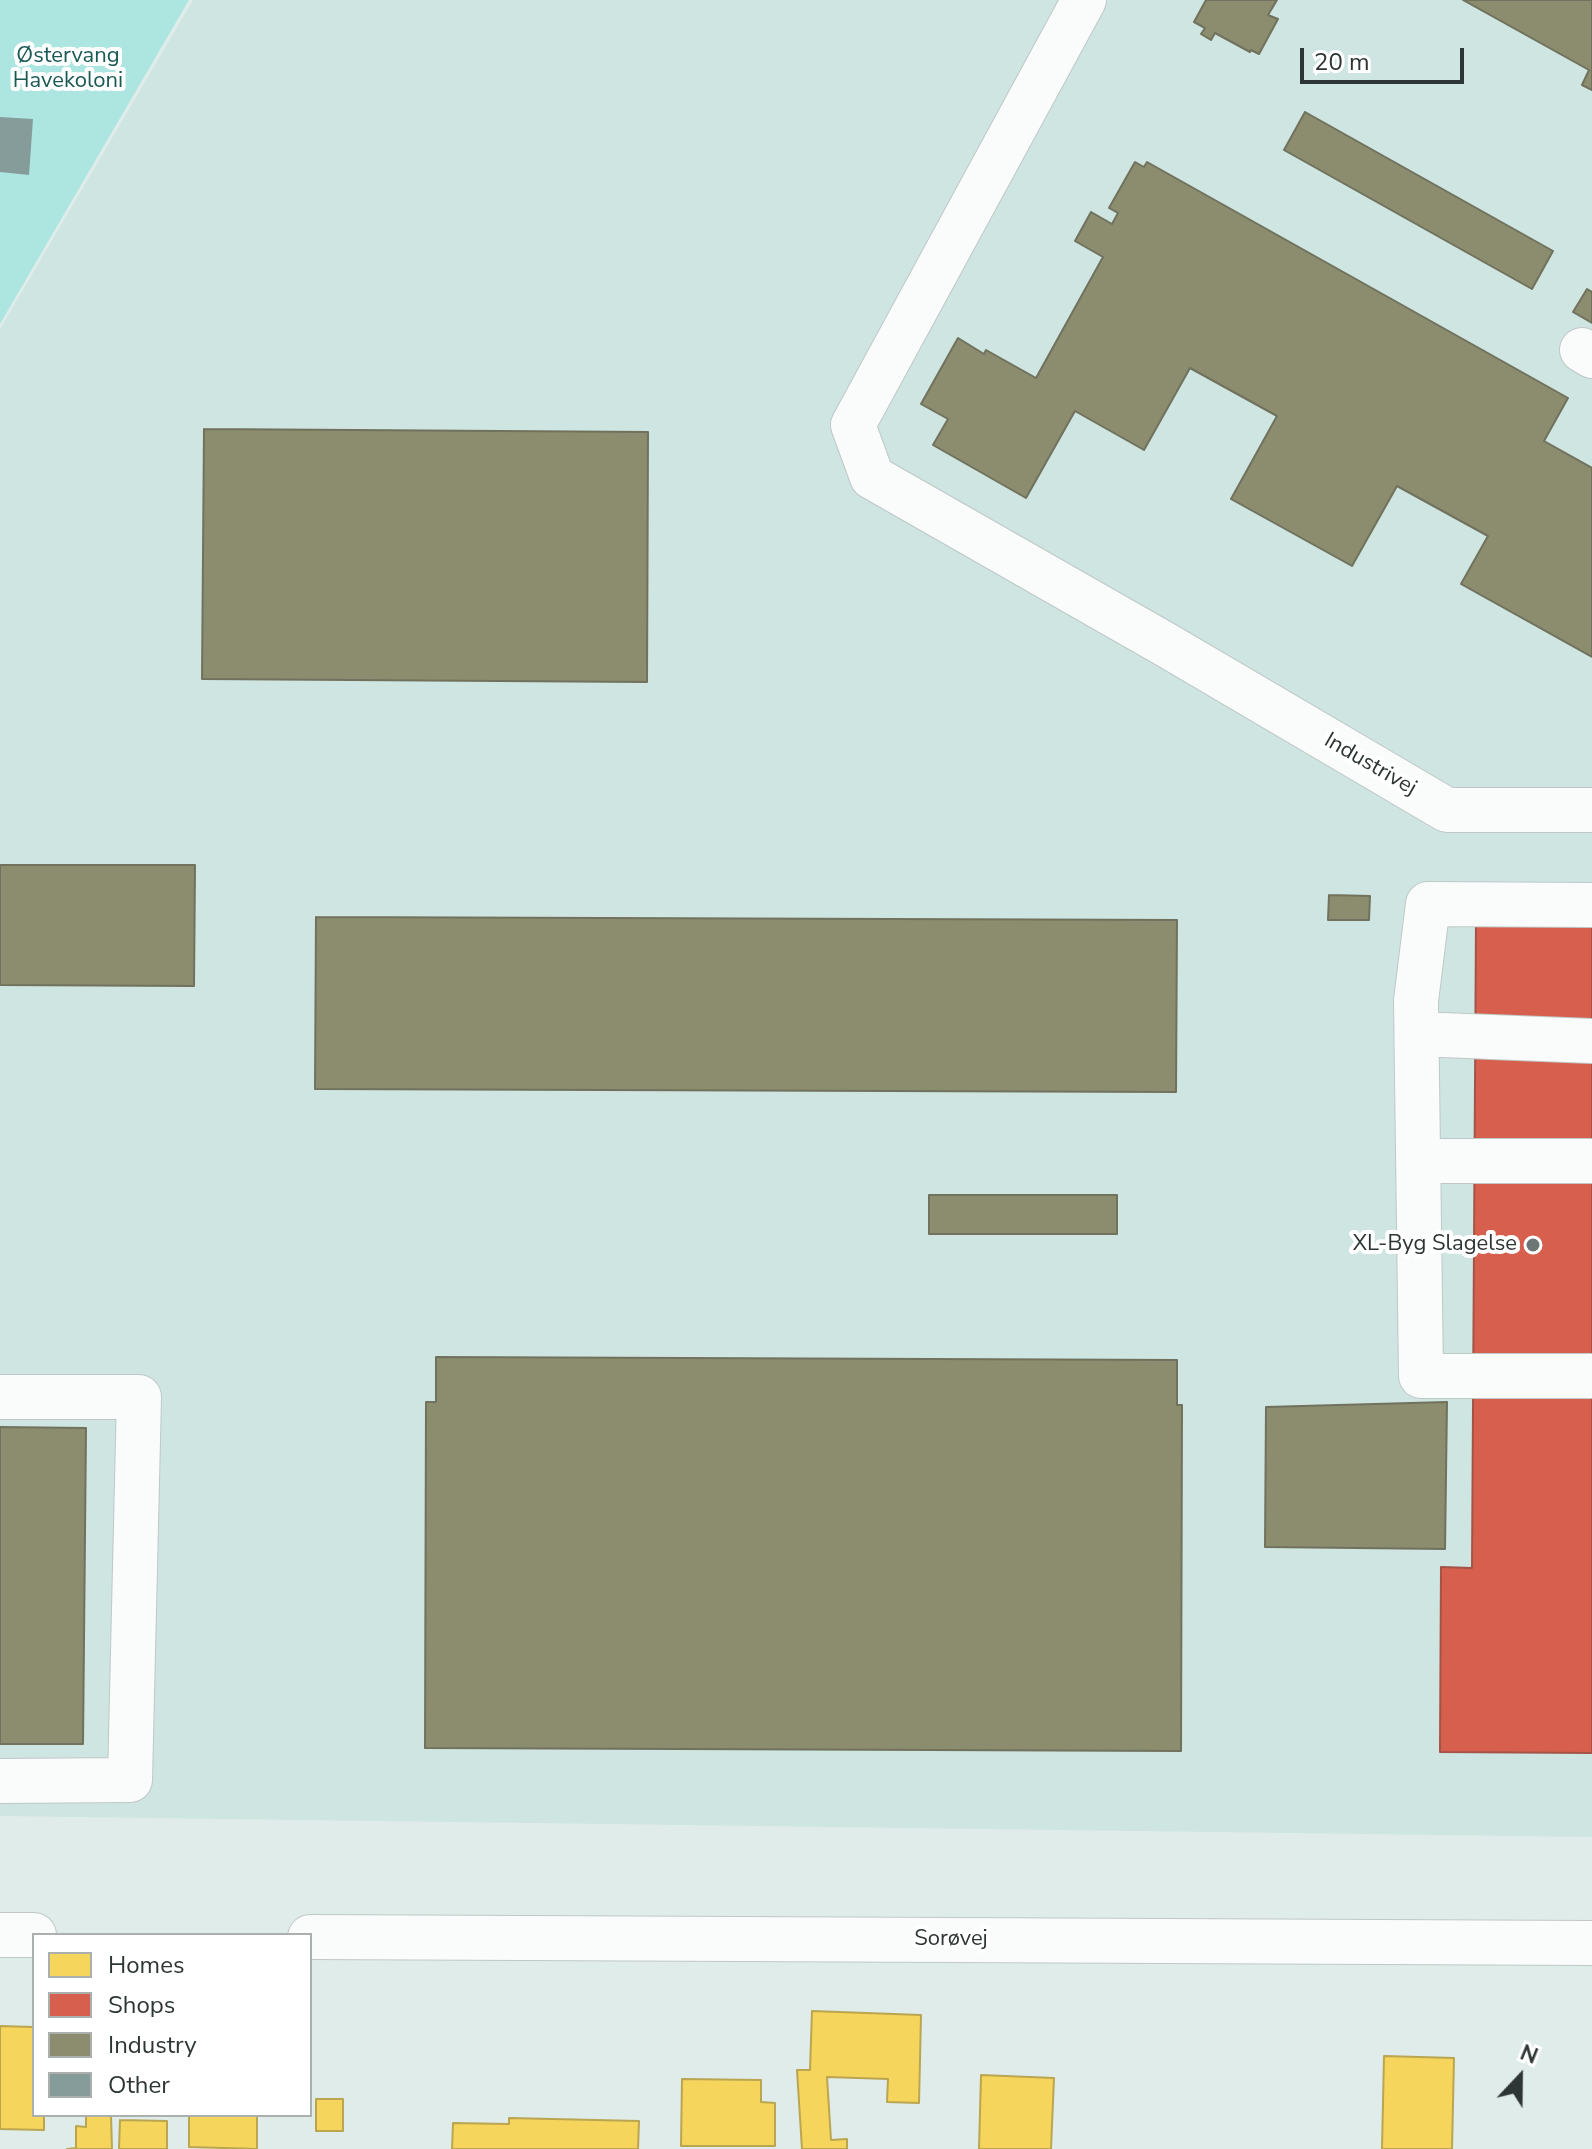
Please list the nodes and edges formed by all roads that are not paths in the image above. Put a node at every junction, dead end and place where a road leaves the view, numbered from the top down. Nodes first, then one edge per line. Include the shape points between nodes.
1 (1084, 0) edge
2 (1592, 810) edge
3 (1592, 905) edge
4 (1417, 1034) junction
5 (1592, 1041) edge
6 (1418, 1161) junction
7 (1592, 1161) edge
8 (1592, 1376) edge
9 (0, 1397) edge
10 (0, 1781) edge
11 (0, 1935) edge
12 (32, 1935) edge
13 (312, 1937) edge
14 (1592, 1943) edge

1 - 2 street, Industrivej via 853,425 872,477 1447,810
3 - 4 street via 1428,904
4 - 5 street
4 - 6 street
6 - 7 street
6 - 8 street via 1421,1376
9 - 10 street via 139,1397 130,1780
11 - 12 street
13 - 14 street, Sorøvej

